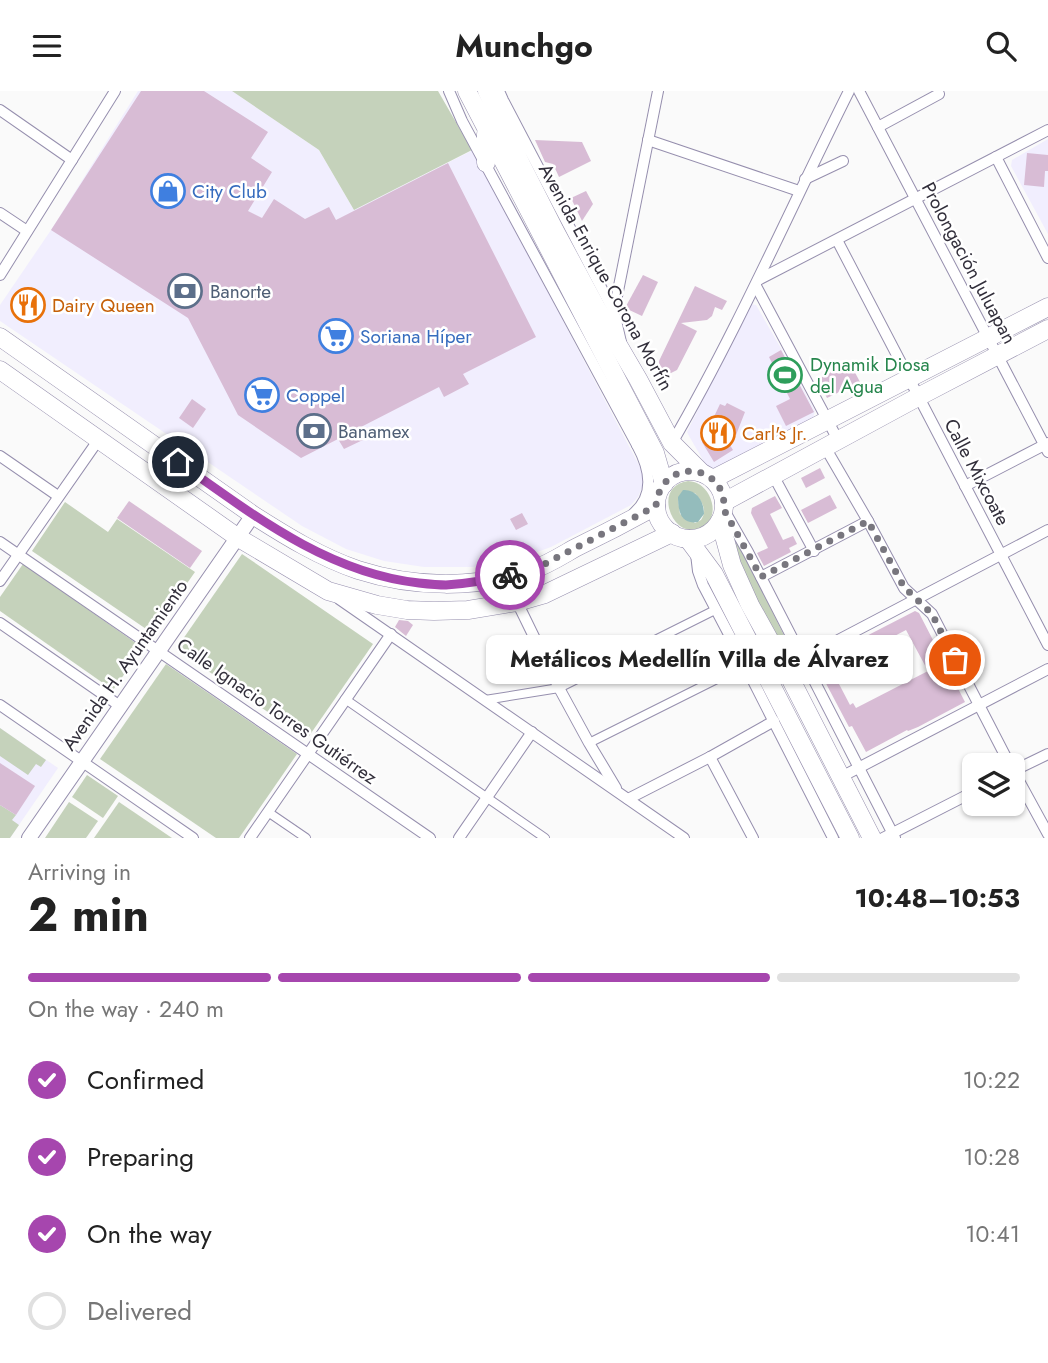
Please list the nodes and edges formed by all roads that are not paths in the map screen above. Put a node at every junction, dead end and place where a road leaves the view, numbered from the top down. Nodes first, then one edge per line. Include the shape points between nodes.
1 (115, 91) edge
2 (449, 91) edge
3 (467, 91) edge
4 (658, 91) edge
5 (849, 91) edge
6 (859, 91) edge
7 (939, 94) dead end
8 (497, 104) edge
9 (0, 110) edge
10 (878, 127) junction
11 (1048, 130) edge
12 (648, 140) junction
13 (996, 157) junction
14 (72, 160) junction
15 (843, 161) dead end
16 (486, 163) junction
17 (805, 179) junction
18 (799, 191) junction
19 (916, 199) junction
20 (0, 213) edge
21 (27, 231) junction
22 (837, 240) junction
23 (1048, 258) edge
24 (0, 275) edge
25 (757, 283) junction
26 (1048, 307) edge
27 (614, 312) junction
28 (1048, 329) edge
29 (0, 337) edge
30 (988, 337) junction
31 (624, 355) junction
32 (997, 355) junction
33 (592, 361) junction
34 (0, 370) edge
35 (614, 373) junction
36 (909, 379) junction
37 (918, 397) junction
38 (827, 419) junction
39 (99, 439) junction
40 (672, 443) junction
41 (832, 444) junction
42 (637, 446) junction
43 (1047, 446) edge
44 (655, 453) junction
45 (0, 456) edge
46 (773, 475) junction
47 (707, 476) junction
48 (664, 484) junction
49 (965, 486) junction
50 (58, 496) junction
51 (656, 506) junction
52 (723, 511) junction
53 (253, 515) junction
54 (868, 521) junction
55 (615, 528) junction
56 (1048, 530) edge
57 (237, 537) junction
58 (685, 541) junction
59 (0, 542) edge
60 (814, 551) junction
61 (18, 555) junction
62 (1001, 555) junction
63 (761, 577) junction
64 (0, 581) edge
65 (328, 591) junction
66 (915, 600) junction
67 (517, 602) junction
68 (715, 610) junction
69 (0, 623) edge
70 (391, 634) junction
71 (1048, 645) edge
72 (159, 651) junction
73 (803, 659) junction
74 (745, 665) junction
75 (785, 668) junction
76 (1048, 669) edge
77 (559, 688) junction
78 (345, 699) junction
79 (485, 700) junction
80 (0, 705) edge
81 (978, 705) junction
82 (120, 706) junction
83 (774, 721) junction
84 (531, 732) junction
85 (589, 743) junction
86 (1004, 753) edge
87 (308, 754) junction
88 (1048, 754) edge
89 (710, 757) junction
90 (82, 761) junction
91 (1025, 765) edge
92 (858, 768) junction
93 (841, 777) junction
94 (1025, 793) edge
95 (624, 796) junction
96 (486, 797) junction
97 (962, 798) edge
98 (268, 812) junction
99 (669, 828) junction
100 (1048, 834) edge
101 (890, 836) edge
102 (29, 838) edge
103 (193, 838) edge
104 (250, 838) edge
105 (306, 838) edge
106 (430, 838) edge
107 (458, 838) edge
108 (545, 838) edge
109 (662, 838) edge
110 (684, 838) edge
111 (753, 838) edge
112 (833, 838) edge
113 (850, 838) edge
114 (872, 838) edge

1 - 14 street
2 - 16 street
3 - 8 main road, Avenida Enrique Corona Morfín
4 - 12 street
5 - 17 street
6 - 10 street, Prolongación Juluapan
7 - 10 street
8 - 16 main road
8 - 27 street
8 - 31 main road, Avenida Enrique Corona Morfín via 555,231
8 - 35 main road, Avenida Enrique Corona Morfín
9 - 14 street
10 - 19 street, Prolongación Juluapan
11 - 13 street
12 - 18 street
12 - 27 street
13 - 19 street
13 - 23 street
14 - 21 street
15 - 17 street
16 - 33 street
17 - 18 street
18 - 25 street
19 - 22 street
19 - 30 street, Prolongación Juluapan
20 - 21 street
21 - 24 street
22 - 25 street
22 - 36 street, Calle Mixcoate
25 - 38 street
25 - 40 street
26 - 30 main road
27 - 31 street
28 - 32 main road
29 - 53 main road
30 - 32 street, Prolongación Juluapan
30 - 36 main road
31 - 40 main road, Avenida Enrique Corona Morfín
32 - 37 main road
32 - 43 street, Prolongación Juluapan
33 - 35 main road
33 - 42 street
34 - 39 main road
35 - 44 main road, Avenida Enrique Corona Morfín
36 - 37 street, Calle Mixcoate
36 - 38 main road
37 - 41 main road
37 - 49 street, Calle Mixcoate
38 - 41 street
38 - 47 main road
39 - 50 street
39 - 57 main road
40 - 47 main road, Avenida Enrique Corona Morfín
41 - 46 main road
41 - 54 street
42 - 44 street
42 - 55 street via 648,473 646,496 642,507
43 - 49 street
44 - 48 main road, Avenida Enrique Corona Morfín
45 - 50 street
46 - 52 main road
46 - 60 street
47 - 48 main road via 681,472
47 - 52 main road, Avenida Enrique Corona Morfín via 719,486
48 - 51 main road
49 - 62 street, Calle Mixcoate
50 - 61 street
51 - 55 main road
51 - 58 main road via 664,526
52 - 58 main road via 707,535
52 - 63 street, Avenida Enrique Corona Morfín
52 - 75 main road, Avenida Enrique Corona Morfín via 732,565
53 - 55 main road via 356,569 443,585 533,570
53 - 57 street, Avenida H. Ayuntamiento
54 - 60 street
54 - 66 street
56 - 62 street
57 - 65 main road
57 - 72 street, Avenida H. Ayuntamiento
58 - 67 main road
58 - 68 street
58 - 113 main road via 714,574
59 - 61 street, Calle Ignacio Torres Gutiérrez
60 - 63 street
61 - 64 street
61 - 72 street, Calle Ignacio Torres Gutiérrez
62 - 66 street
62 - 71 street, Calle Mixcoate
63 - 73 street, Avenida Enrique Corona Morfín
65 - 67 main road via 407,610 468,610
65 - 70 street
66 - 73 street
66 - 81 street via 932,614
67 - 77 street
68 - 74 street
68 - 77 street
69 - 82 street
70 - 78 street
70 - 79 street
72 - 82 street, Avenida H. Ayuntamiento
72 - 87 street, Calle Ignacio Torres Gutiérrez
73 - 75 street
73 - 92 street, Avenida Enrique Corona Morfín
74 - 83 street
74 - 85 street
75 - 93 main road, Avenida Enrique Corona Morfín
76 - 81 street
77 - 79 street
77 - 85 street
78 - 87 street
78 - 96 street
79 - 84 street
80 - 90 street
81 - 86 street
81 - 92 street
82 - 90 street, Avenida H. Ayuntamiento
83 - 89 street
83 - 112 street
84 - 95 street
84 - 96 street
85 - 95 street
87 - 98 street
87 - 106 street, Calle Ignacio Torres Gutiérrez
88 - 91 street
89 - 95 street
89 - 111 street
90 - 102 street, Avenida H. Ayuntamiento
90 - 103 street
92 - 93 street
92 - 101 street, Avenida Enrique Corona Morfín
93 - 114 main road, Avenida Enrique Corona Morfín
94 - 100 street
95 - 99 street
96 - 107 street
96 - 108 street
97 - 101 street
98 - 104 street
98 - 105 street
99 - 109 street
99 - 110 street

